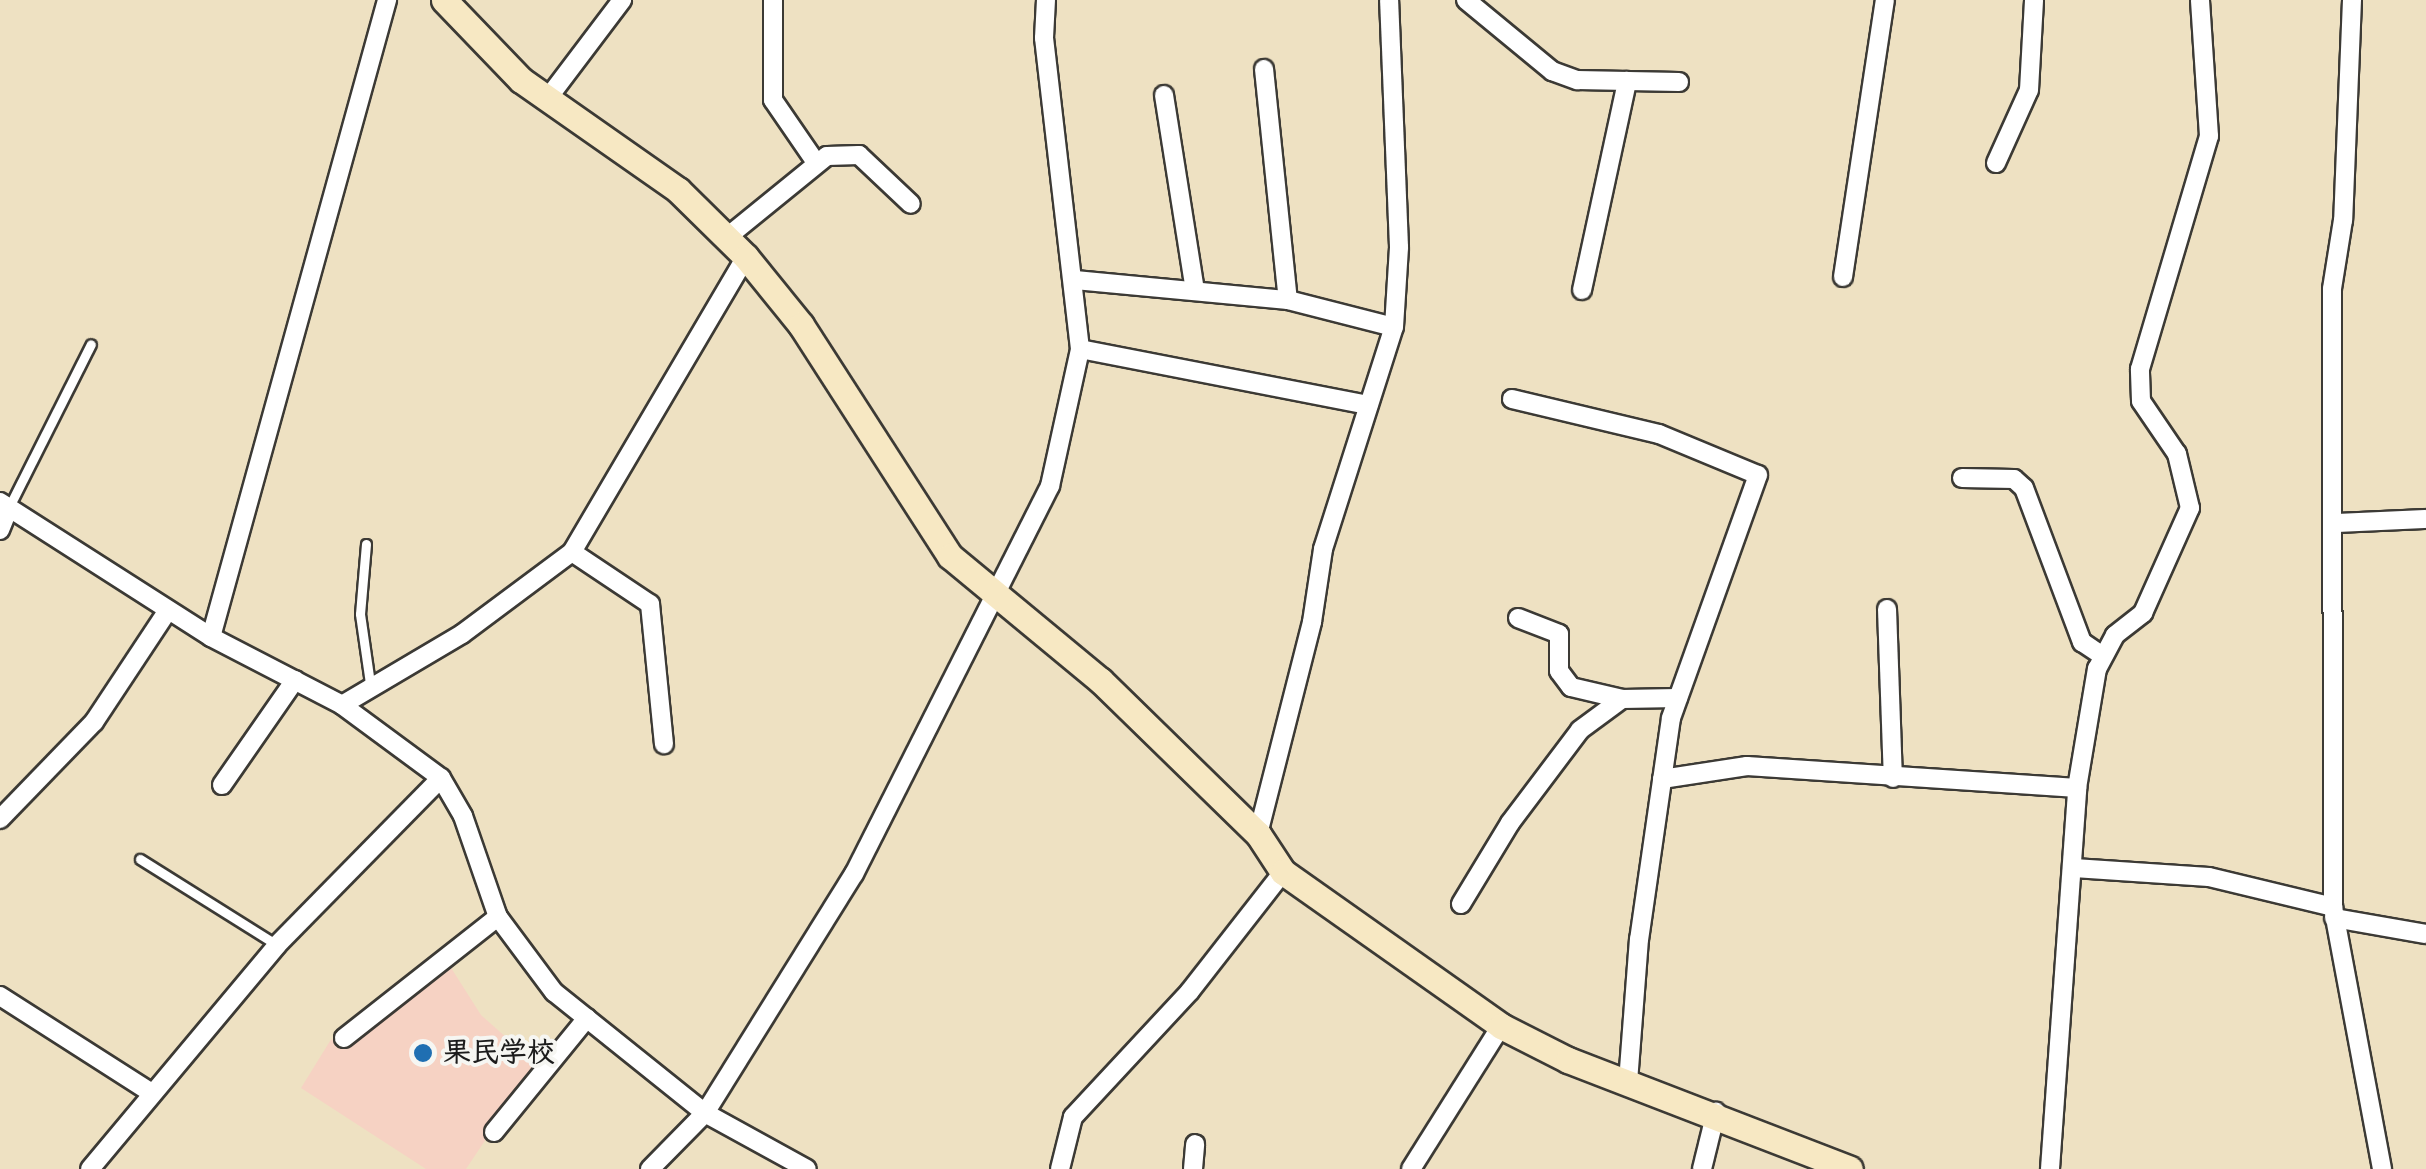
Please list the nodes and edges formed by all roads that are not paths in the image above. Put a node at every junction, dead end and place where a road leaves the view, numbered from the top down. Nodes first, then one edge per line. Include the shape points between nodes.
1 (387, 0) edge
2 (444, 0) edge
3 (622, 0) edge
4 (773, 0) edge
5 (1046, 0) edge
6 (1389, 0) edge
7 (1466, 0) edge
8 (1885, 0) edge
9 (2034, 0) edge
10 (2200, 0) edge
11 (2352, 0) edge
12 (1264, 70) dead end
13 (1627, 81) junction
14 (1679, 82) dead end
15 (1164, 94) dead end
16 (548, 98) junction
17 (814, 161) junction
18 (1996, 163) dead end
19 (911, 204) dead end
20 (726, 238) junction
21 (746, 257) junction
22 (1843, 276) dead end
23 (1076, 280) junction
24 (1582, 290) dead end
25 (1194, 291) junction
26 (1288, 300) junction
27 (1394, 327) junction
28 (91, 344) dead end
29 (1080, 349) junction
30 (1512, 399) dead end
31 (1369, 405) junction
32 (1962, 478) dead end
33 (4, 505) edge
34 (2426, 519) edge
35 (2335, 523) junction
36 (0, 530) edge
37 (366, 544) dead end
38 (572, 552) junction
39 (998, 598) junction
40 (1888, 609) dead end
41 (168, 610) junction
42 (1518, 618) dead end
43 (211, 637) junction
44 (2102, 656) junction
45 (294, 680) junction
46 (371, 691) junction
47 (1678, 698) junction
48 (1622, 699) junction
49 (342, 706) junction
50 (664, 744) dead end
51 (441, 778) junction
52 (1893, 778) junction
53 (1662, 779) junction
54 (222, 785) dead end
55 (2078, 788) junction
56 (0, 791) edge
57 (21, 793) junction
58 (0, 819) edge
59 (1258, 834) junction
60 (140, 859) dead end
61 (2074, 868) junction
62 (1282, 872) junction
63 (1461, 904) dead end
64 (2333, 913) junction
65 (498, 917) junction
66 (2426, 934) edge
67 (277, 944) junction
68 (0, 996) edge
69 (587, 1018) junction
70 (1502, 1026) junction
71 (344, 1038) dead end
72 (1628, 1082) junction
73 (150, 1092) junction
74 (1716, 1112) junction
75 (705, 1113) junction
76 (494, 1132) dead end
77 (1195, 1144) dead end
78 (90, 1169) edge
79 (650, 1169) edge
80 (807, 1169) edge
81 (1060, 1169) edge
82 (1193, 1169) edge
83 (1411, 1169) edge
84 (1702, 1169) edge
85 (1850, 1169) edge
86 (2050, 1169) edge
87 (2382, 1169) edge

1 - 43 street
2 - 16 street via 520,80
3 - 16 street
4 - 17 street via 773,100
5 - 23 street via 1044,38
6 - 27 street via 1399,246
7 - 13 street via 1552,71 1577,80
8 - 22 street
9 - 18 street via 2029,90
10 - 44 street via 2208,136 2140,369 2141,401 2177,454 2190,508 2143,613
11 - 35 street via 2343,220 2332,290
12 - 26 street
13 - 14 street
13 - 24 street
15 - 25 street
16 - 20 street via 678,190
17 - 19 street via 860,155
17 - 20 street
20 - 21 street
21 - 38 street
21 - 39 street via 800,325 950,556
23 - 25 street
23 - 29 street
25 - 26 street
26 - 27 street
27 - 31 street
28 - 33 lane
29 - 31 street
29 - 39 street via 1050,486
30 - 47 street via 1659,434 1758,474
31 - 59 street via 1323,549 1312,622
32 - 44 street via 2014,480 2024,488 2082,642
33 - 36 street
33 - 41 street
34 - 35 street
35 - 64 street
37 - 46 lane via 360,614
38 - 46 street
38 - 50 street via 650,604
39 - 59 street via 1100,680
39 - 75 street via 854,874
40 - 52 street
41 - 43 street
41 - 57 street via 94,722
42 - 48 street via 1560,634 1559,671 1571,687
43 - 45 street
44 - 55 street
45 - 49 street
45 - 54 street
46 - 49 street
47 - 48 street
47 - 53 street
48 - 63 street via 1580,730 1510,823
49 - 51 street
51 - 65 street via 462,816
51 - 67 street
52 - 53 street via 1747,766
52 - 55 street
53 - 72 street
55 - 61 street
56 - 57 street
57 - 58 street
59 - 62 street
60 - 67 lane
61 - 64 street via 2209,877
61 - 86 street
62 - 70 street
62 - 81 street via 1190,991 1073,1118
64 - 66 street
64 - 87 street
65 - 69 street via 554,992
65 - 71 street
67 - 73 street
68 - 73 street
69 - 75 street
69 - 76 street
70 - 72 street
70 - 83 street
72 - 74 street
73 - 78 street
74 - 84 street
74 - 85 street
75 - 79 street
75 - 80 street
77 - 82 street

